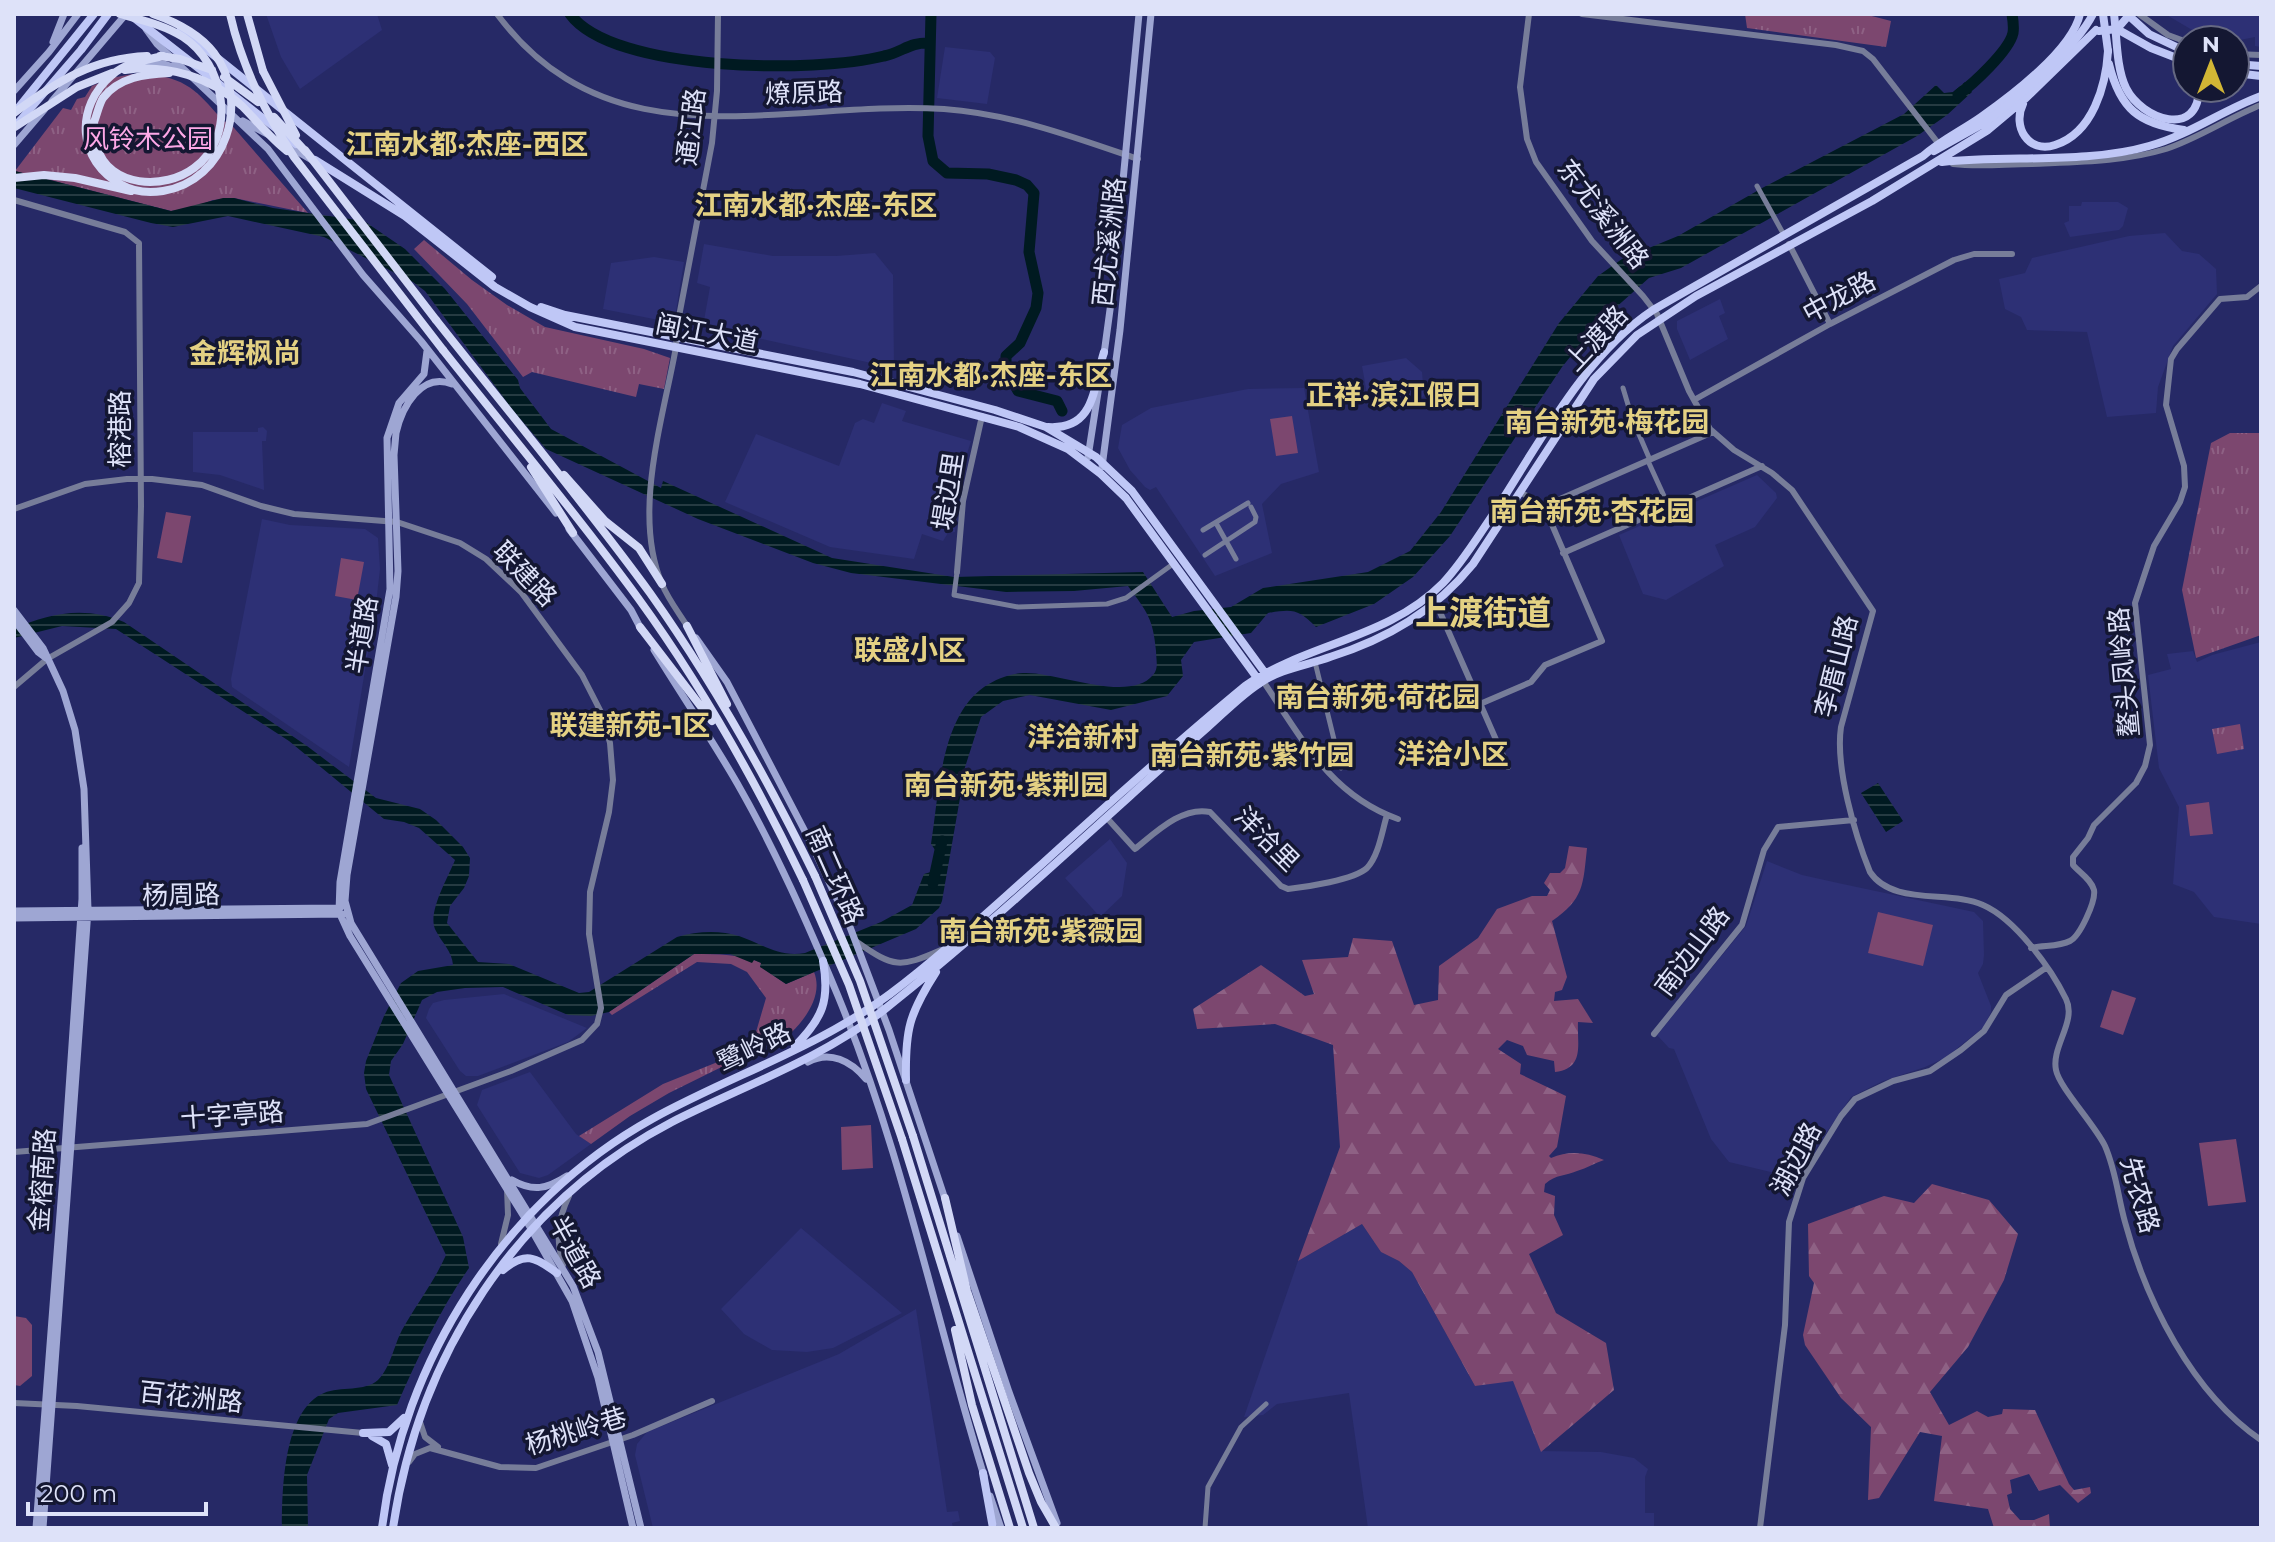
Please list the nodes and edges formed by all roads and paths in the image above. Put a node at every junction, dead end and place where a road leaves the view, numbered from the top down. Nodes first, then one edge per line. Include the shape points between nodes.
1 (64, 14) edge
2 (78, 14) edge
3 (94, 14) edge
4 (108, 14) edge
5 (120, 14) edge
6 (128, 14) edge
7 (153, 14) edge
8 (162, 14) edge
9 (230, 14) edge
10 (247, 14) edge
11 (497, 14) edge
12 (718, 14) edge
13 (1139, 14) edge
14 (1151, 14) edge
15 (1529, 14) edge
16 (1582, 14) edge
17 (2080, 14) edge
18 (2093, 14) edge
19 (2103, 14) edge
20 (2114, 14) edge
21 (2128, 14) edge
22 (2139, 14) edge
23 (144, 26) junction
24 (2120, 27) junction
25 (2096, 30) junction
26 (2171, 36) edge
27 (2171, 48) edge
28 (2108, 51) junction
29 (49, 52) junction
30 (2166, 52) junction
31 (2171, 54) edge
32 (2171, 55) edge
33 (163, 56) junction
34 (183, 72) junction
35 (75, 75) junction
36 (14, 91) edge
37 (2261, 96) edge
38 (2025, 99) junction
39 (2197, 104) edge
40 (2261, 105) edge
41 (14, 112) edge
42 (234, 116) junction
43 (715, 117) junction
44 (14, 127) edge
45 (2187, 131) junction
46 (1935, 140) junction
47 (14, 145) edge
48 (306, 152) junction
49 (1125, 155) junction
50 (1923, 156) junction
51 (294, 157) junction
52 (1138, 159) junction
53 (1937, 162) junction
54 (323, 167) junction
55 (14, 178) edge
56 (1757, 186) dead end
57 (150, 193) junction
58 (14, 200) edge
59 (1784, 235) junction
60 (1789, 244) junction
61 (2012, 254) dead end
62 (2261, 286) edge
63 (1653, 310) junction
64 (1659, 319) junction
65 (1830, 324) junction
66 (676, 342) junction
67 (426, 348) junction
68 (1104, 352) junction
69 (454, 385) junction
70 (1623, 388) dead end
71 (1694, 400) junction
72 (982, 416) junction
73 (1046, 427) junction
74 (1713, 432) junction
75 (532, 442) junction
76 (521, 449) junction
77 (1088, 451) junction
78 (1649, 460) junction
79 (1087, 462) junction
80 (1103, 462) junction
81 (1762, 466) junction
82 (1101, 474) junction
83 (140, 478) junction
84 (1520, 492) junction
85 (1544, 506) junction
86 (1669, 507) junction
87 (14, 509) edge
88 (393, 522) junction
89 (1216, 523) junction
90 (1203, 530) dead end
91 (573, 533) junction
92 (1226, 541) junction
93 (1563, 553) junction
94 (1205, 555) dead end
95 (1236, 559) dead end
96 (1173, 564) junction
97 (957, 572) joint
98 (662, 584) junction
99 (1436, 603) junction
100 (14, 610) edge
101 (14, 620) edge
102 (687, 626) junction
103 (640, 627) junction
104 (47, 659) junction
105 (1315, 662) junction
106 (1263, 678) junction
107 (14, 687) edge
108 (1480, 704) junction
109 (748, 748) junction
110 (737, 753) junction
111 (1508, 767) dead end
112 (1341, 768) dead end
113 (1387, 815) junction
114 (1106, 817) junction
115 (1398, 819) dead end
116 (1854, 820) junction
117 (14, 911) edge
118 (343, 911) junction
119 (84, 913) junction
120 (14, 918) edge
121 (353, 934) junction
122 (857, 942) junction
123 (951, 945) junction
124 (2031, 948) junction
125 (823, 961) junction
126 (941, 964) junction
127 (2047, 967) junction
128 (879, 1001) junction
129 (882, 1011) junction
130 (847, 1020) junction
131 (852, 1032) junction
132 (1654, 1034) dead end
133 (786, 1054) junction
134 (779, 1071) junction
135 (906, 1080) junction
136 (871, 1086) junction
137 (452, 1094) junction
138 (68, 1147) junction
139 (14, 1152) edge
140 (579, 1168) junction
141 (510, 1179) junction
142 (507, 1189) junction
143 (571, 1192) junction
144 (945, 1198) junction
145 (529, 1217) junction
146 (534, 1227) junction
147 (948, 1251) junction
148 (497, 1254) junction
149 (560, 1269) junction
150 (942, 1270) junction
151 (490, 1280) junction
152 (967, 1291) junction
153 (414, 1399) junction
154 (712, 1401) dead end
155 (14, 1403) edge
156 (48, 1404) junction
157 (1266, 1404) dead end
158 (419, 1415) junction
159 (363, 1433) junction
160 (617, 1440) junction
161 (2261, 1440) edge
162 (449, 1452) junction
163 (393, 1471) junction
164 (983, 1473) junction
165 (398, 1495) junction
166 (1033, 1524) edge
167 (1022, 1525) edge
168 (1007, 1526) edge
169 (36, 1528) edge
170 (43, 1528) edge
171 (382, 1528) edge
172 (393, 1528) edge
173 (633, 1528) edge
174 (641, 1528) edge
175 (993, 1528) edge
176 (1057, 1528) edge
177 (1205, 1528) edge
178 (1760, 1528) edge

1 - 29 main road
2 - 29 main road
3 - 41 main road
4 - 44 main road, bridge
5 - 34 highway, bridge via 183,37 205,56 218,81 222,107 219,130 196,167 176,179 128,179 108,166 97,147 94,122 102,99 120,83 144,74
6 - 23 main road, 闽江大道
6 - 35 main road
7 - 57 highway, bridge via 188,29 214,53 227,81 231,108 218,155 202,175 179,188
8 - 66 main road, 闽江大道 via 504,286 565,315
9 - 51 highway, bridge via 248,74
10 - 48 highway, bridge via 271,90
11 - 43 street, 燎原路 via 544,62 599,96 655,112
12 - 43 street, 通江路
13 - 49 main road, 西尤溪洲路
14 - 52 main road, 西尤溪洲路
15 - 63 street, 东尤溪洲路 via 1520,77 1527,139 1536,162
16 - 46 street via 1852,48 1868,54
17 - 25 main road
17 - 46 main road, 上渡路 via 2072,34 2051,57 1980,117
18 - 50 main road, bridge via 2038,78 1986,122
19 - 28 main road, bridge
20 - 39 main road, bridge via 2124,82 2140,106 2162,119 2180,119
21 - 24 main road
21 - 27 main road, bridge
22 - 26 street
23 - 34 main road
23 - 54 main road, 闽江大道
24 - 25 main road
24 - 30 main road
25 - 38 main road, 上渡路
28 - 38 main road via 2105,80 2089,117 2061,143 2042,146 2024,137 2018,122
28 - 45 main road via 2114,84 2134,113 2161,127
29 - 36 main road
30 - 31 main road
30 - 32 main road
33 - 41 highway, bridge via 129,56 92,65
33 - 48 highway, bridge via 230,80
33 - 57 highway, bridge via 114,73 94,94 85,120 88,150 102,172 124,187
34 - 35 main road via 137,62
34 - 42 main road
34 - 44 highway, bridge via 130,69 96,78
34 - 51 highway, bridge via 225,92
35 - 47 main road
37 - 45 main road
38 - 53 main road, 上渡路
40 - 53 street via 2187,141 2115,160 1976,166
42 - 54 main road
42 - 67 main road via 268,149
43 - 49 street, 燎原路 via 940,109 1015,119
43 - 66 street, 通江路
45 - 53 main road via 2121,152
46 - 50 main road, 上渡路
48 - 75 highway, 南二环路, bridge
49 - 52 street, 燎原路
49 - 68 main road, 西尤溪洲路
50 - 59 main road, 上渡路
51 - 76 highway, 南二环路, bridge
52 - 80 main road, 西尤溪洲路
53 - 60 main road, 上渡路
54 - 66 main road, 闽江大道 via 405,216 495,287 530,307 591,331
55 - 57 highway, bridge via 75,178
56 - 59 street
58 - 83 street, 榕港路 via 125,232 139,243
59 - 63 main road, 上渡路
60 - 64 main road, 上渡路
60 - 65 street
61 - 65 street, 中龙路 via 1962,256
62 - 124 street, 鳌头凤岭路 via 2247,297 2220,299 2173,355 2166,401 2185,487 2154,546 2135,603 2150,752 2136,783 2093,827 2073,857 2073,865 2094,893 2077,936
63 - 64 street, 李厝山路
63 - 106 main road, 上渡路 via 1591,366 1464,559 1435,590 1388,623
64 - 71 street, 李厝山路
64 - 84 main road, 上渡路 via 1599,373
65 - 71 street, 中龙路
66 - 72 main road, 闽江大道
66 - 73 main road, 闽江大道 via 853,372
66 - 98 street, 通江路 via 649,496 650,540
67 - 69 main road
67 - 88 main road, 半道路 via 424,374 399,403 389,427
68 - 73 main road via 1084,416 1069,426
68 - 77 main road, 西尤溪洲路
69 - 88 main road, 半道路 via 440,381 424,386 401,417 394,444
69 - 91 main road
70 - 78 street
71 - 74 street, 李厝山路
72 - 79 main road, 闽江大道 via 1040,435
72 - 97 street, 堤边里 via 963,501
73 - 77 main road, 闽江大道
74 - 78 street
74 - 81 street, 李厝山路
75 - 98 highway via 605,521 639,548
75 - 109 highway, 南二环路 via 649,593
76 - 91 highway
76 - 110 highway, 南二环路 via 639,599
77 - 79 main road, 西尤溪洲路
77 - 80 main road, 闽江大道
78 - 85 street
78 - 86 street
79 - 82 main road, 闽江大道
80 - 82 main road, 西尤溪洲路
80 - 106 main road, 闽江大道 via 1141,503
81 - 86 street
81 - 116 street, 李厝山路 via 1795,495 1873,611 1840,739
82 - 96 main road, 闽江大道 via 1126,498
83 - 87 street, 联建路 via 75,487
83 - 88 street, 联建路 via 202,485 294,514
83 - 104 street, 榕港路 via 140,565 134,594 112,622
84 - 85 street
84 - 99 main road, 上渡路 via 1473,564
85 - 93 street
86 - 93 street
88 - 118 main road, 半道路 via 396,597
88 - 137 street, 联建路 via 460,543 501,571 532,604 596,700 613,771 590,892 589,934 601,1015 577,1043
89 - 90 street
89 - 92 street
89 - 92 street via 1250,505 1255,522
91 - 103 main road
92 - 94 street
92 - 95 street
93 - 108 street via 1602,641 1545,665 1531,682
96 - 97 street via 1126,598 1107,604 1028,608 954,595
96 - 106 main road, 闽江大道
98 - 102 street, 通江路
99 - 105 main road, 上渡路 via 1384,637
99 - 108 street
100 - 104 main road, 金榕南路
101 - 104 main road
102 - 109 highway
102 - 122 main road via 727,682
103 - 110 highway
103 - 125 main road via 740,789
104 - 107 street, 榕港路
104 - 119 main road, 金榕南路 via 79,746
105 - 106 main road, 上渡路
105 - 112 street
106 - 113 street via 1338,784
106 - 114 main road, 鹭岭路
106 - 123 main road, 鹭岭路 via 1203,721
108 - 111 street
109 - 147 highway, 南二环路, bridge via 815,876 860,981
110 - 150 highway, 南二环路, bridge via 803,880 849,985
113 - 114 street, 洋洽里 via 1366,868 1353,876 1288,889 1210,812 1184,815 1135,849
113 - 115 street
114 - 126 main road, 鹭岭路
116 - 124 street, 李厝山路 via 1868,870 1879,883 1982,904 2013,925
116 - 132 street, 南边山路 via 1778,827 1764,850 1742,925
117 - 119 main road, 杨周路
118 - 119 main road, 杨周路
118 - 121 main road, 半道路
119 - 120 main road, 杨周路
119 - 138 main road, 金榕南路
121 - 137 main road, 半道路 via 408,1031
121 - 137 main road, 半道路 via 413,1021
122 - 123 street via 890,961 911,963
122 - 128 main road
123 - 128 main road, 鹭岭路
124 - 127 street, 先农路
125 - 130 main road
125 - 133 main road via 823,1008
126 - 129 main road, 鹭岭路
126 - 135 main road via 910,1019
127 - 161 street, 先农路 via 2068,1004 2057,1074 2106,1149 2126,1227 2160,1318 2214,1396
127 - 178 street, 湖边路 via 2008,993 1984,1031 1952,1056 1930,1071 1855,1099 1803,1178 1789,1222 1785,1325
128 - 129 main road
128 - 130 main road, 鹭岭路
129 - 131 main road, 鹭岭路
129 - 135 main road
130 - 131 main road
130 - 133 main road, 鹭岭路
131 - 134 main road, 鹭岭路
131 - 136 main road
133 - 140 main road, 鹭岭路 via 648,1121
134 - 136 main road via 831,1057 853,1065
134 - 143 main road, 鹭岭路 via 649,1135
135 - 144 main road
136 - 164 main road via 929,1271
137 - 138 street, 十字亭路 via 355,1126
137 - 141 main road, 半道路
137 - 142 main road, 半道路
138 - 139 street, 十字亭路
138 - 156 main road, 金榕南路
140 - 141 main road via 539,1189
140 - 145 main road, 鹭岭路
141 - 145 main road, 半道路
142 - 145 main road, 半道路
142 - 148 street via 507,1226
143 - 146 main road, 鹭岭路
143 - 149 street via 558,1225
144 - 152 highway
144 - 176 main road
145 - 146 main road, 半道路
145 - 148 main road, 鹭岭路
146 - 149 main road, 半道路
146 - 151 main road, 鹭岭路
147 - 152 highway
147 - 166 highway, 南二环路
148 - 153 main road, 鹭岭路 via 451,1321
149 - 151 main road via 527,1257
149 - 160 main road, 半道路
150 - 167 highway, 南二环路
150 - 168 highway via 972,1405
151 - 158 main road, 鹭岭路 via 455,1336
152 - 176 highway via 1041,1502
153 - 159 main road via 393,1430
153 - 163 main road, 鹭岭路
154 - 160 street, 杨桃岭巷
155 - 156 street, 百花洲路
156 - 159 street, 百花洲路
156 - 169 main road, 金榕南路
156 - 170 main road, 金榕南路
157 - 177 street via 1241,1427 1208,1487
158 - 162 street via 425,1437
158 - 165 main road, 鹭岭路
159 - 163 main road via 386,1444
160 - 162 street, 杨桃岭巷 via 527,1469
160 - 173 main road, 半道路
160 - 174 main road, 半道路
162 - 165 street via 427,1448 415,1454
163 - 171 main road, 鹭岭路
164 - 168 main road
164 - 175 main road
165 - 172 main road, 鹭岭路

